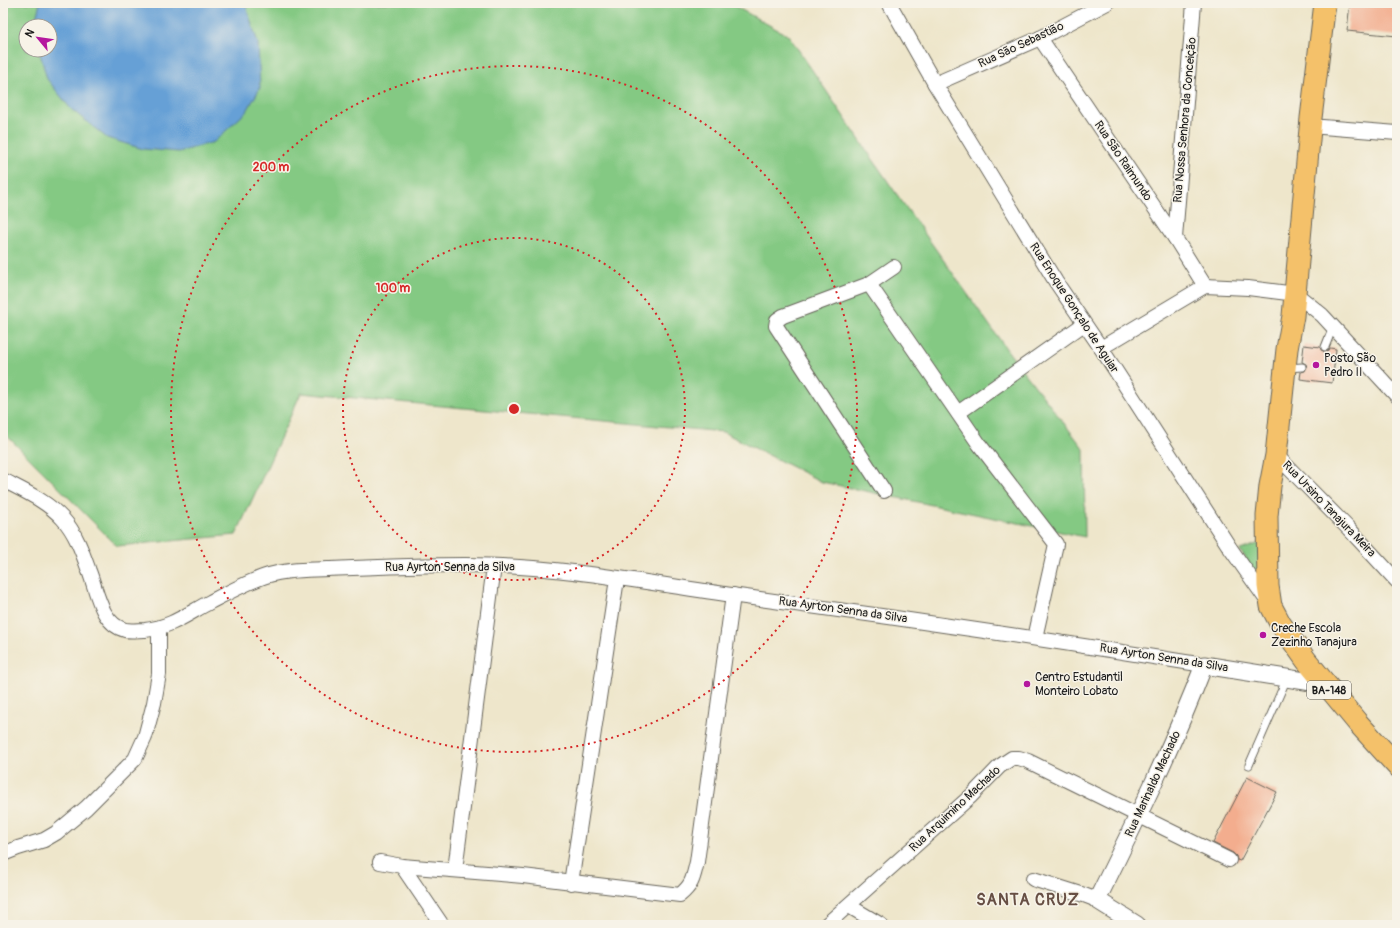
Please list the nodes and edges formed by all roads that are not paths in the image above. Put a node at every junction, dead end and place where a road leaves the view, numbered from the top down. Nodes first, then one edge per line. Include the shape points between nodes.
1 (888, 3) edge
2 (1107, 3) edge
3 (1194, 3) edge
4 (1325, 3) edge
5 (1040, 38) junction
6 (935, 84) junction
7 (1310, 126) junction
8 (1397, 133) edge
9 (1175, 238) junction
10 (894, 266) dead end
11 (869, 284) junction
12 (1205, 286) junction
13 (1296, 294) junction
14 (1084, 324) junction
15 (1333, 327) junction
16 (1101, 348) junction
17 (1325, 348) dead end
18 (1397, 396) edge
19 (958, 413) junction
20 (1276, 455) junction
21 (3, 480) edge
22 (884, 491) dead end
23 (494, 566) junction
24 (617, 579) junction
25 (1397, 581) edge
26 (733, 595) junction
27 (1271, 606) junction
28 (160, 628) junction
29 (1036, 638) junction
30 (1204, 665) junction
31 (1287, 678) junction
32 (1324, 684) junction
33 (1249, 765) dead end
34 (1397, 766) edge
35 (1138, 816) junction
36 (3, 854) edge
37 (1229, 860) dead end
38 (380, 862) dead end
39 (402, 866) junction
40 (454, 870) junction
41 (1033, 879) dead end
42 (571, 883) junction
43 (1097, 900) junction
44 (849, 906) junction
45 (442, 925) edge
46 (826, 925) edge
47 (881, 925) edge
48 (1137, 925) edge

1 - 6 street, Rua Enoque Gonçalo de Aguiar
2 - 5 street, Rua São Sebastião
3 - 9 street, Rua Nossa Senhora da Conceição
4 - 7 main road
5 - 6 street, Rua São Sebastião
5 - 9 street, Rua São Raimundo
6 - 14 street, Rua Enoque Gonçalo de Aguiar
7 - 8 street
7 - 13 main road
9 - 12 street, Rua São Raimundo
10 - 11 street
11 - 19 street
11 - 22 street via 783,316 777,320 776,326
12 - 13 street
12 - 16 street
13 - 15 street
13 - 20 main road via 1294,367
14 - 16 street, Rua Enoque Gonçalo de Aguiar
14 - 19 street
15 - 17 lane
15 - 18 street
16 - 27 street, Rua Enoque Gonçalo de Aguiar via 1230,548
19 - 29 street via 1056,544
20 - 25 street, Rua Ursino Tanajura Meira
20 - 27 main road via 1267,516 1268,586
21 - 28 street, Rua Ayrton Senna da Silva via 35,497 62,518 71,529 90,573 98,600 107,617 115,625 135,631
23 - 24 street, Rua Ayrton Senna da Silva
23 - 28 street, Rua Ayrton Senna da Silva via 360,567 297,570 270,575 242,585 178,621
23 - 40 street
24 - 26 street, Rua Ayrton Senna da Silva
24 - 42 street
26 - 29 street, Rua Ayrton Senna da Silva
26 - 42 street via 696,862 688,888 680,895
27 - 32 main road, BA-148 via 1290,638
28 - 36 street via 159,674 154,703 145,737 135,759 86,808 56,833 44,840
29 - 30 street, Rua Ayrton Senna da Silva
30 - 31 street, Rua Ayrton Senna da Silva
30 - 35 street, Rua Marinaldo Machado
31 - 32 street, Rua Ayrton Senna da Silva
31 - 33 lane
32 - 34 main road, BA-148
35 - 37 street, Rua Arquimino Machado
35 - 43 street, Rua Marinaldo Machado
35 - 44 street, Rua Arquimino Machado via 1028,760 1012,758 1000,766 971,796
38 - 39 street
39 - 40 street
39 - 45 street
40 - 42 street
41 - 43 street
43 - 48 street
44 - 46 street, Rua Arquimino Machado
44 - 47 street

